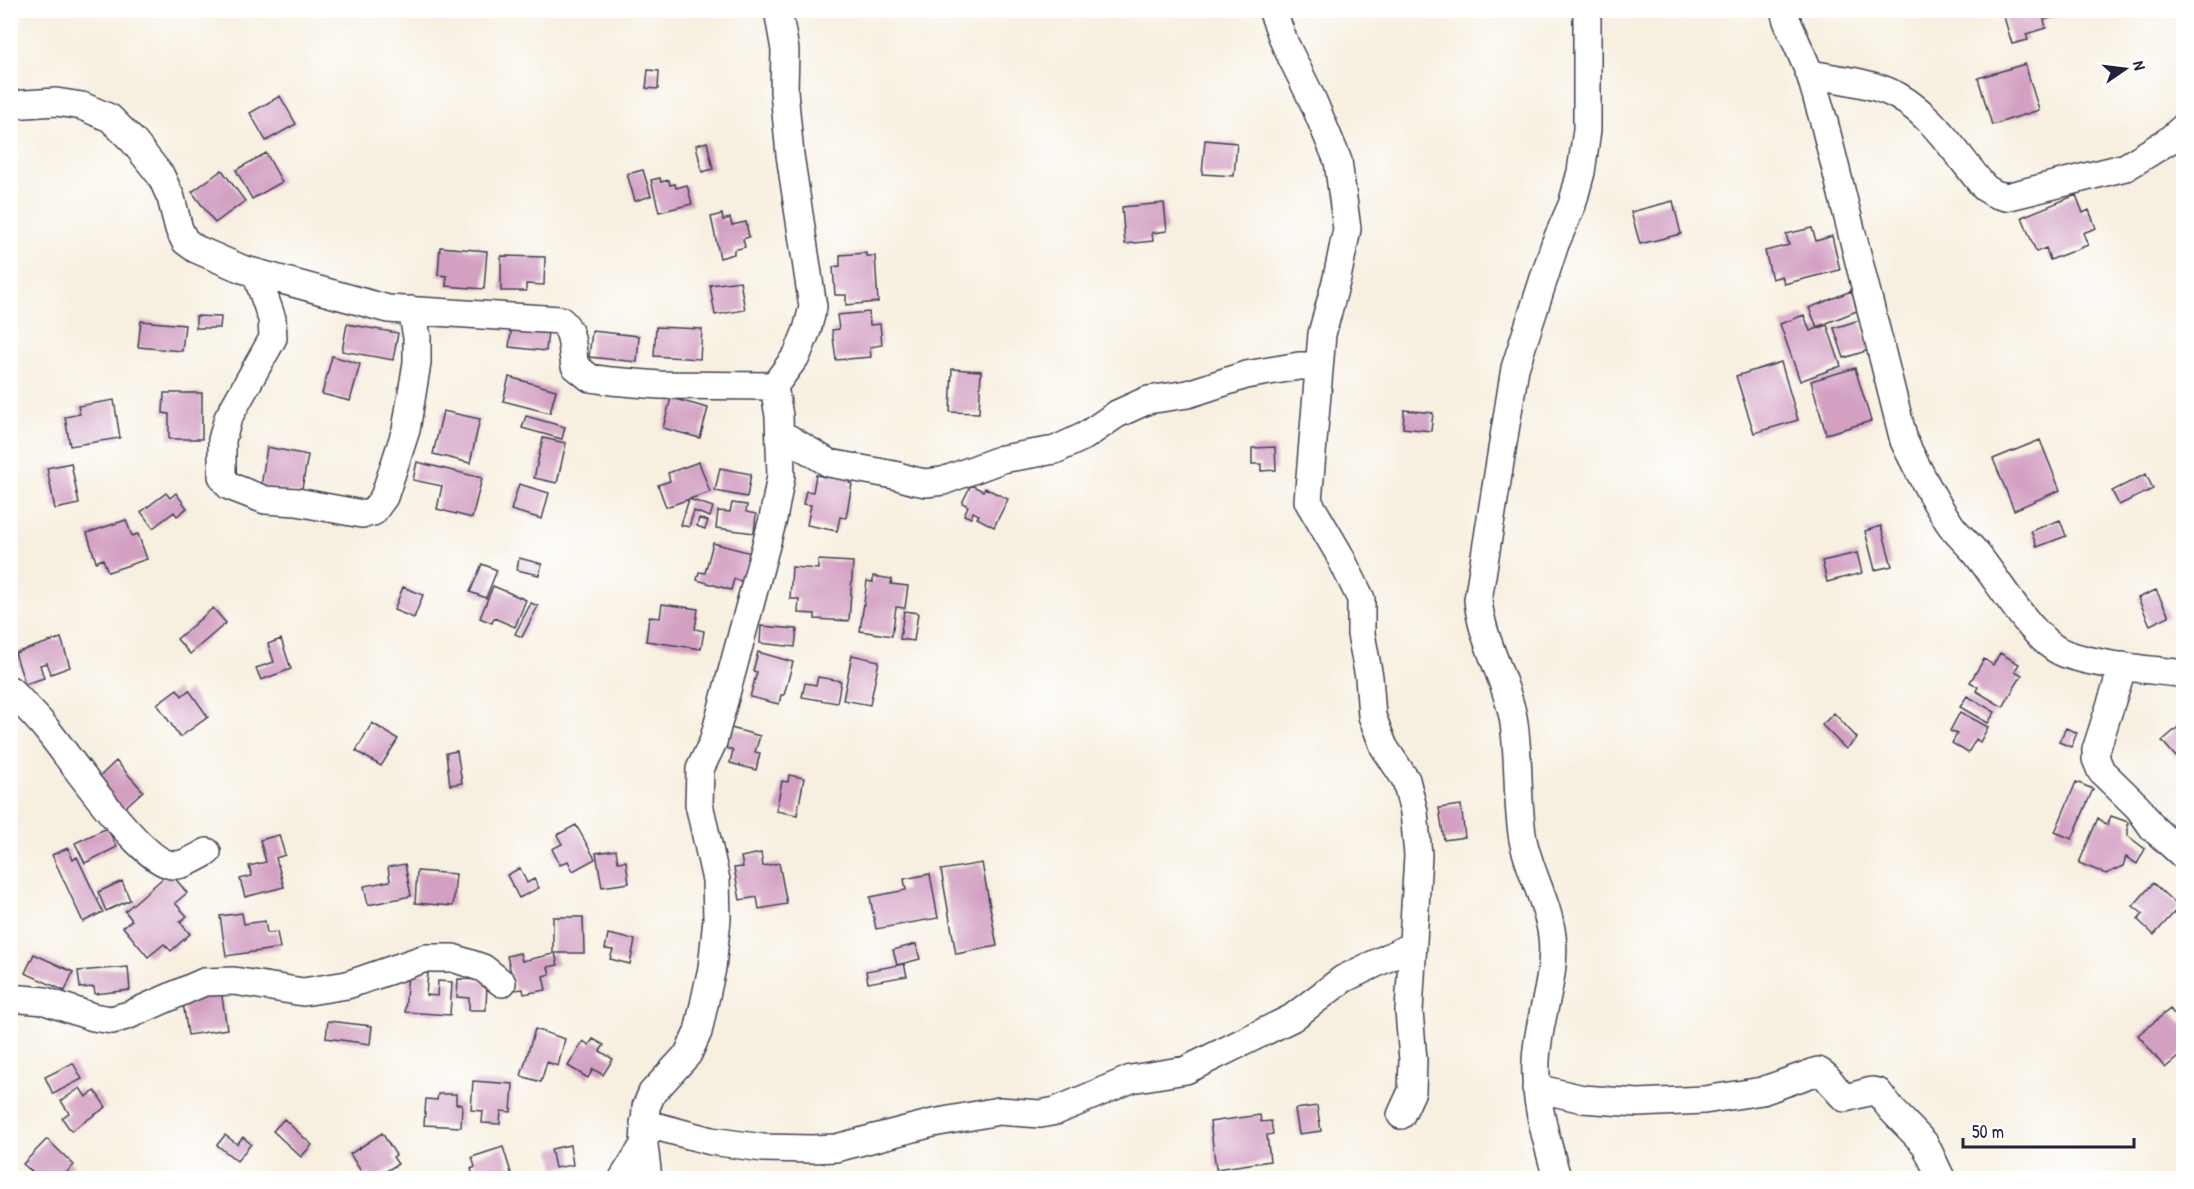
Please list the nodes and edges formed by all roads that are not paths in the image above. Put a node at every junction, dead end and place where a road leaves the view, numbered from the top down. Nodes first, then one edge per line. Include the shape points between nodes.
1 (778, 10) edge
2 (1272, 10) edge
3 (1587, 10) edge
4 (1784, 10) edge
5 (1810, 74) junction
6 (10, 105) edge
7 (2184, 127) edge
8 (256, 273) junction
9 (412, 310) junction
10 (1319, 366) junction
11 (774, 386) junction
12 (780, 433) junction
13 (2123, 666) junction
14 (2184, 674) edge
15 (11, 693) edge
16 (207, 852) dead end
17 (2184, 856) edge
18 (1412, 946) junction
19 (502, 982) dead end
20 (10, 998) edge
21 (1536, 1088) junction
22 (1401, 1115) dead end
23 (644, 1134) junction
24 (623, 1179) edge
25 (648, 1179) edge
26 (1557, 1179) edge
27 (1941, 1179) edge

1 - 11 street via 785,50 790,156 813,307 797,355
2 - 10 street via 1338,161 1347,229 1322,334
3 - 21 street via 1587,130 1581,172 1515,368 1478,600 1483,629 1513,718 1527,859 1552,939
4 - 5 street
5 - 7 street via 1885,90 1906,101 1926,116 1985,188 2006,197 2126,167
5 - 13 street via 1904,441 1917,470 1949,523 2040,636 2064,654
6 - 8 street via 56,102 82,106 110,118 161,176 185,241 217,259
8 - 9 street via 388,309
8 - 9 street via 272,319 273,338 228,418 221,459 222,476 229,486 265,500 362,514 373,512 384,497 406,430 417,363
9 - 11 street via 560,320 568,327 575,366 590,378 659,385
10 - 12 street via 1246,375 1188,394 1148,400 1055,450 1002,459 943,481 915,482 829,464
10 - 18 street via 1308,501 1361,600 1361,634 1372,716 1384,747 1406,780 1414,812 1418,855
11 - 12 street
12 - 23 street via 781,476 769,538 713,742 700,769 699,804 716,880 717,920 705,1004 687,1054 652,1093 646,1107
13 - 14 street
13 - 17 street via 2096,759 2101,771
15 - 16 street via 46,729 132,837 160,861 180,864
18 - 22 street via 1412,1091
18 - 23 street via 1343,979 1292,1018 1186,1070 1131,1079 1056,1111 999,1111 836,1148 764,1148
19 - 20 street via 483,968 453,958 426,958 347,985 303,992 234,981 204,982 112,1020 45,1001
21 - 26 street
21 - 27 street via 1582,1100 1704,1100 1762,1091 1818,1071 1845,1098 1878,1092 1925,1144
23 - 24 street
23 - 25 street

